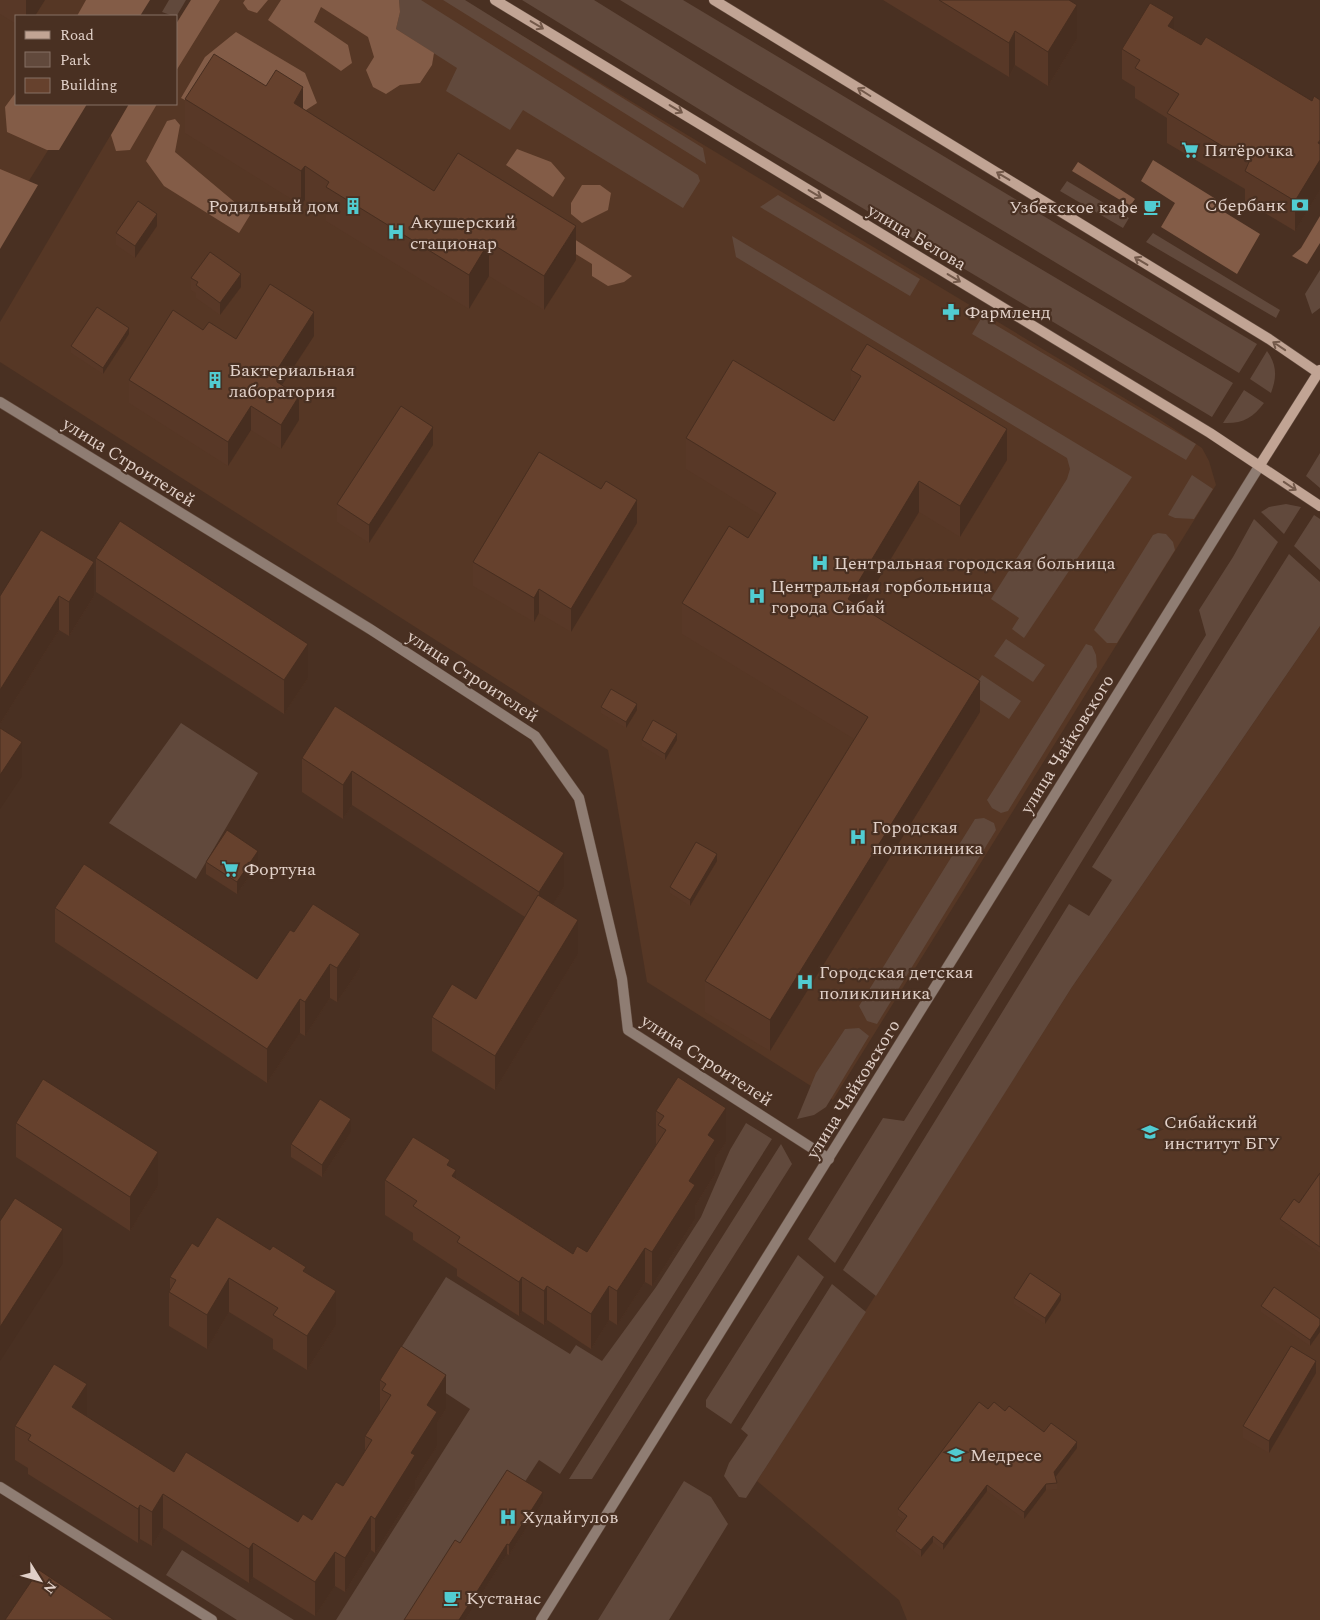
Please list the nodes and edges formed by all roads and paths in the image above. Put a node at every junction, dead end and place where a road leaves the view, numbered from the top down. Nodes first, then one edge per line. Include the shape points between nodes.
1 (495, 0) edge
2 (714, 0) edge
3 (1319, 372) edge
4 (0, 402) edge
5 (1260, 465) junction
6 (1320, 506) edge
7 (829, 1159) junction
8 (0, 1487) edge
9 (212, 1620) edge
10 (540, 1620) edge

1 -> 5 main road, улица Белова
3 -> 2 main road
3 - 5 main road, улица Чайковского
4 - 7 street, улица Строителей via 370,629 535,736 579,798 622,980 628,1030
5 -> 6 main road, улица Белова
5 - 7 street, улица Чайковского
7 - 10 street, улица Чайковского
8 - 9 street

